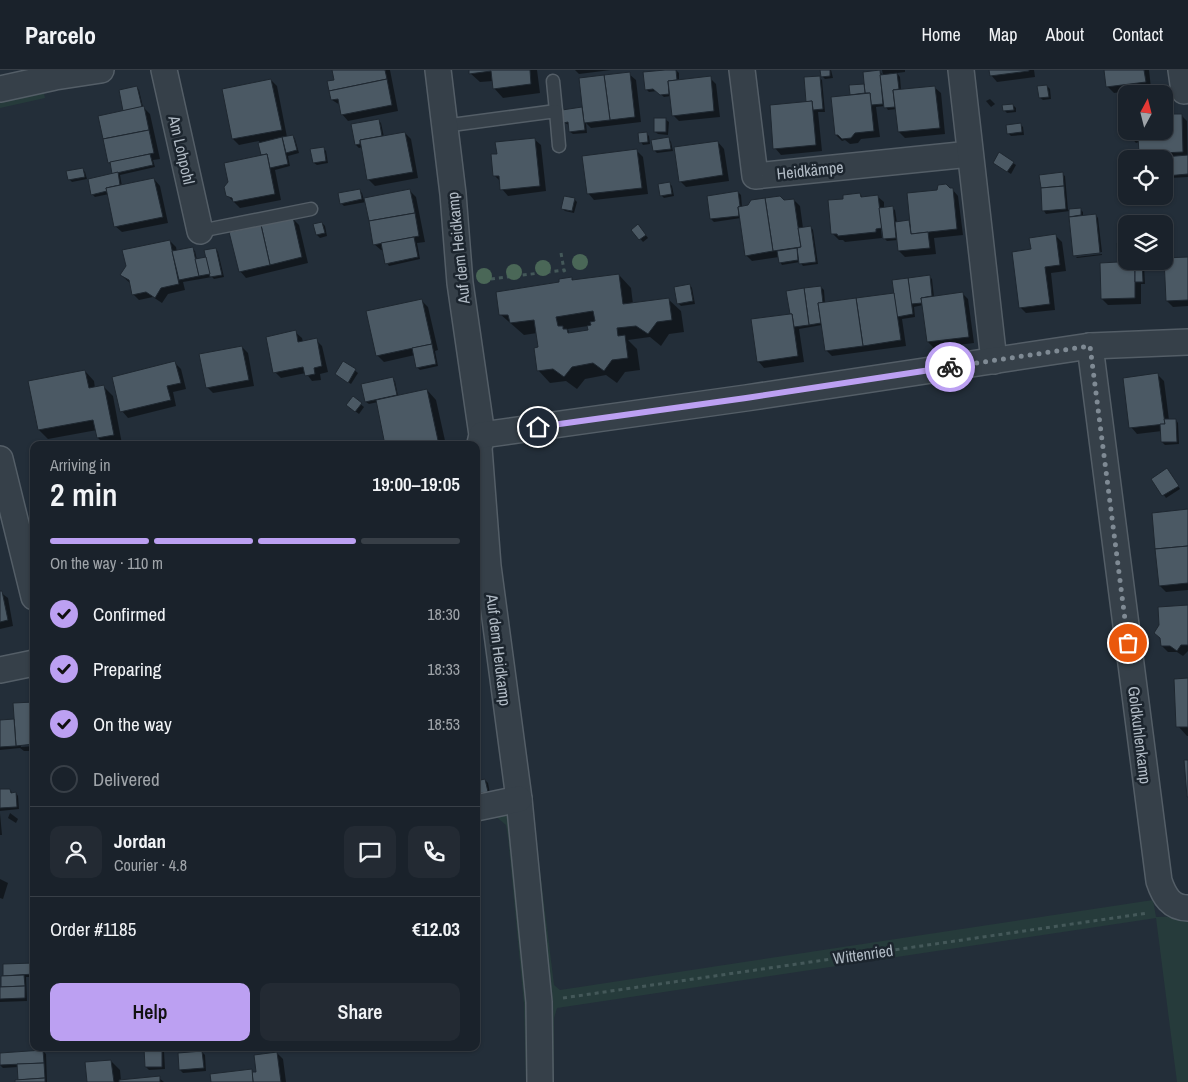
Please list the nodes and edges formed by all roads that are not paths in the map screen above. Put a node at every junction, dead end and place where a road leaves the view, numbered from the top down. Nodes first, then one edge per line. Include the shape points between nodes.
1 (101, 70) edge
2 (164, 70) edge
3 (438, 70) edge
4 (742, 70) edge
5 (961, 70) edge
6 (55, 74) edge
7 (553, 81) dead end
8 (0, 89) edge
9 (556, 111) junction
10 (444, 126) junction
11 (559, 146) dead end
12 (970, 154) junction
13 (311, 209) dead end
14 (200, 231) joint
15 (1188, 342) edge
16 (1090, 346) junction
17 (994, 361) junction
18 (482, 435) junction
19 (480, 444) edge
20 (0, 459) edge
21 (480, 488) edge
22 (482, 567) edge
23 (30, 581) edge
24 (30, 664) edge
25 (0, 670) edge
26 (519, 800) junction
27 (480, 807) edge
28 (1183, 908) edge
29 (540, 1082) edge

1 - 6 street
2 - 14 street, Am Lohpohl
3 - 10 street, Auf dem Heidkamp
4 - 12 street, Heidkämpe via 754,176
5 - 12 street
6 - 8 street
7 - 9 lane
9 - 10 lane
9 - 11 lane
10 - 18 street, Auf dem Heidkamp via 460,283
12 - 17 street
13 - 14 lane
15 - 16 street
16 - 17 street
16 - 28 street, Goldkuhlenkamp via 1159,881 1163,894
17 - 18 street
18 - 19 street, Auf dem Heidkamp
20 - 23 street
21 - 22 street, Auf dem Heidkamp
22 - 26 street, Auf dem Heidkamp
24 - 25 street
26 - 27 street
26 - 29 street, Auf dem Heidkamp via 539,1002

